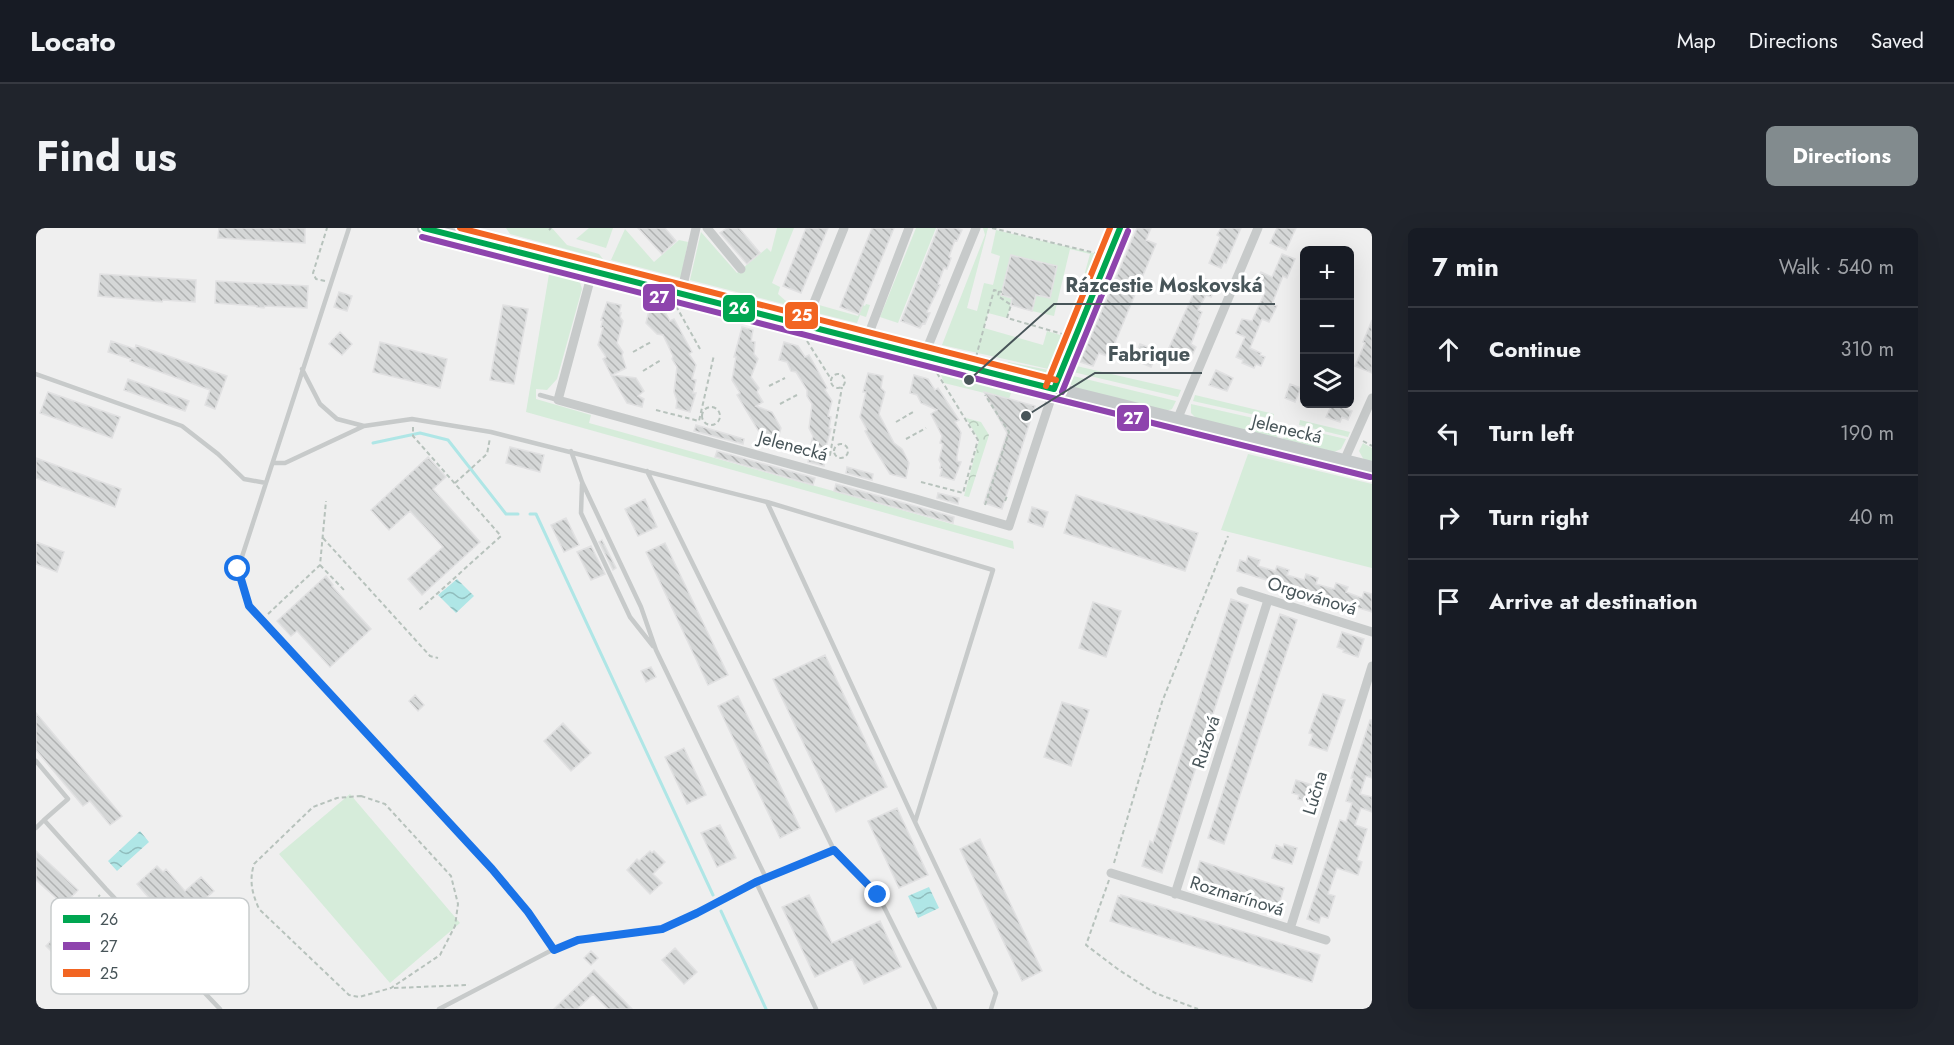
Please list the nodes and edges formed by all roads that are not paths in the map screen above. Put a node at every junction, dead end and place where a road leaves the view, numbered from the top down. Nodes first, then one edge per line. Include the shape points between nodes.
1 (349, 228) edge
2 (424, 228) edge
3 (696, 228) edge
4 (707, 228) edge
5 (844, 228) edge
6 (909, 228) edge
7 (976, 228) edge
8 (1120, 228) edge
9 (1258, 228) edge
10 (741, 269) dead end
11 (600, 273) junction
12 (679, 300) junction
13 (805, 325) junction
14 (866, 341) junction
15 (924, 356) junction
16 (302, 369) junction
17 (36, 374) edge
18 (1054, 389) junction
19 (540, 395) dead end
20 (1372, 398) edge
21 (558, 400) junction
22 (1177, 420) junction
23 (364, 426) junction
24 (571, 451) junction
25 (1344, 461) junction
26 (273, 463) junction
27 (1372, 468) edge
28 (647, 471) junction
29 (582, 482) junction
30 (266, 483) junction
31 (767, 502) junction
32 (1241, 591) dead end
33 (1268, 600) junction
34 (1372, 632) edge
35 (656, 650) junction
36 (1372, 666) edge
37 (36, 761) edge
38 (44, 820) junction
39 (915, 822) junction
40 (36, 828) edge
41 (834, 850) junction
42 (1111, 873) road end
43 (766, 878) junction
44 (756, 882) junction
45 (1175, 894) junction
46 (114, 898) edge
47 (1290, 929) junction
48 (1326, 940) dead end
49 (554, 950) junction
50 (205, 994) edge
51 (219, 1009) edge
52 (439, 1009) edge
53 (816, 1009) edge
54 (935, 1009) edge
55 (991, 1009) edge

1 - 16 lane
2 - 11 street, Jelenecká
3 - 12 street
4 - 10 street
5 - 13 street
6 - 14 street
7 - 15 street
8 - 18 street via 1071,337
9 - 22 street
11 - 12 street, Jelenecká
11 - 21 street via 589,284
12 - 13 street, Jelenecká
13 - 14 street, Jelenecká
14 - 15 street, Jelenecká
15 - 18 street, Jelenecká
16 - 23 lane via 320,404 337,418
16 - 26 lane
17 - 30 lane via 182,426 244,479
18 - 21 street, Jelenecká via 1009,526
18 - 22 street, Jelenecká
19 - 21 lane
20 - 25 street
22 - 25 street, Jelenecká
23 - 24 lane via 412,419 492,432
23 - 26 lane via 285,463
24 - 28 lane
24 - 29 lane
25 - 27 street, Jelenecká
26 - 30 lane
28 - 31 lane
28 - 41 lane
29 - 35 lane via 641,607
29 - 35 lane via 581,513 630,617
30 - 49 lane via 238,569 249,606 492,869
31 - 39 lane
31 - 39 lane via 993,570
32 - 33 street, Orgovánová
33 - 34 street, Orgovánová
33 - 45 street, Ružová
35 - 43 lane
36 - 47 street, Lúčna
37 - 38 lane via 68,800
38 - 40 lane
38 - 46 lane
39 - 55 lane via 996,993
41 - 43 lane
41 - 54 lane via 878,895
42 - 45 street, Rozmarínová
43 - 44 lane
44 - 49 lane via 662,929 578,940
44 - 53 lane
45 - 47 street, Rozmarínová
47 - 48 street, Rozmarínová
49 - 52 lane
50 - 51 lane

